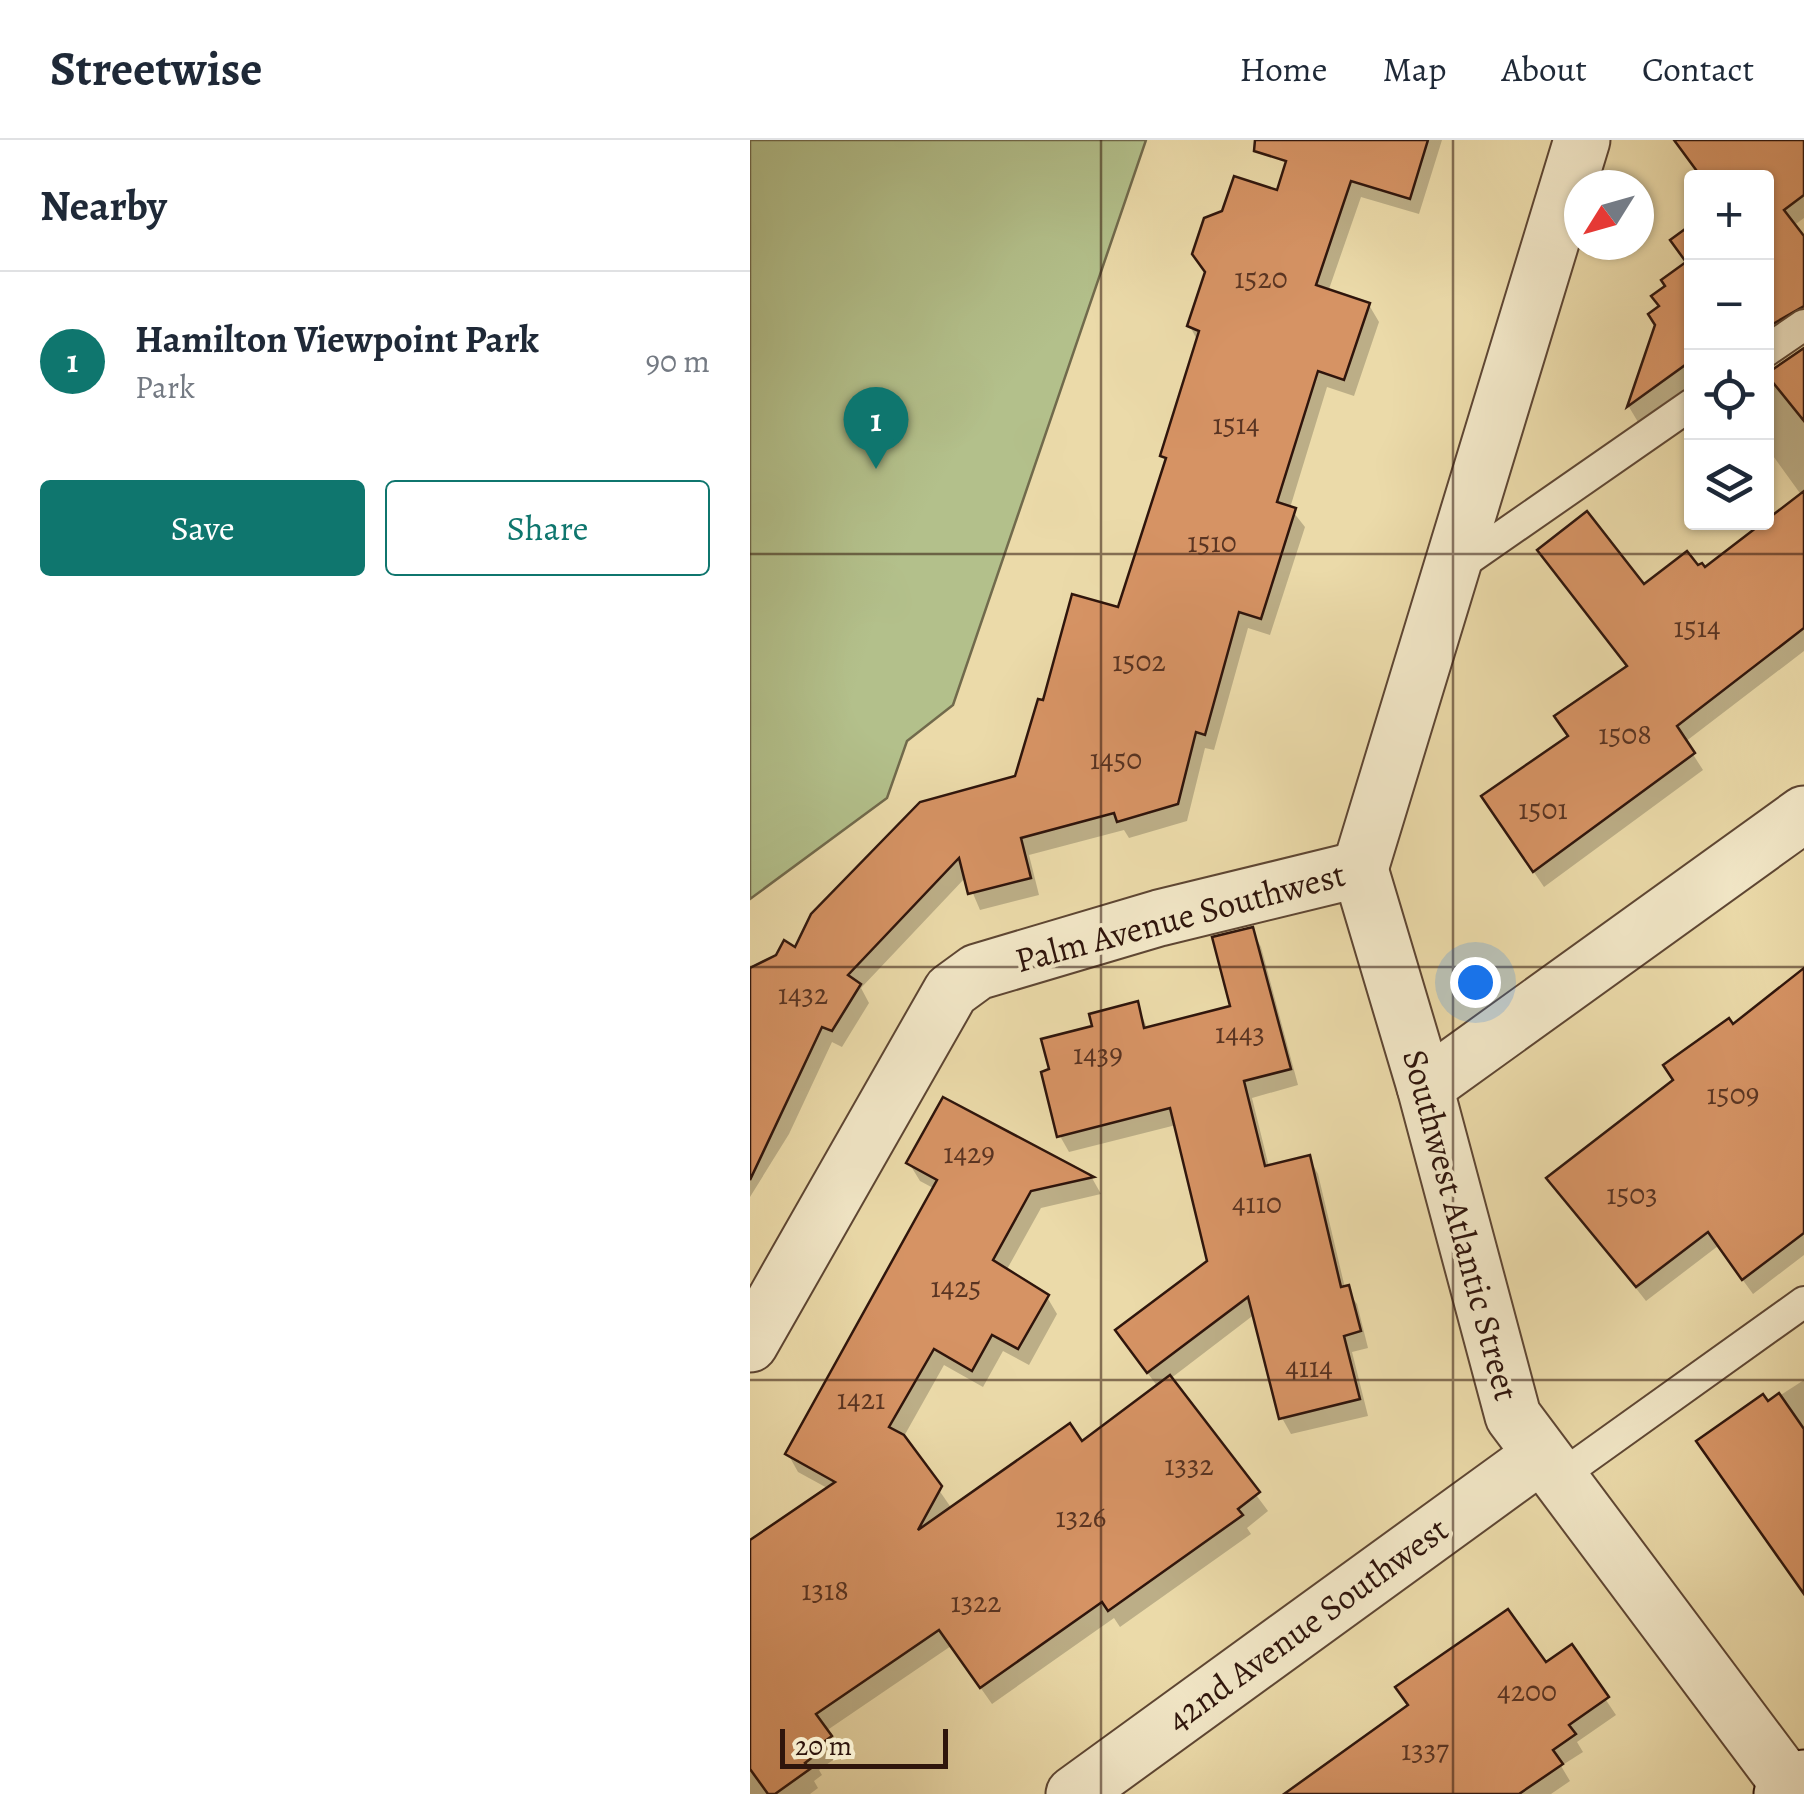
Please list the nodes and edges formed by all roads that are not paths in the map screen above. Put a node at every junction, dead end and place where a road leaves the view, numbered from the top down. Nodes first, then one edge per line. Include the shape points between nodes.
1 (1582, 140) edge
2 (1804, 325) edge
3 (1767, 350) edge
4 (1684, 410) edge
5 (1450, 573) junction
6 (1804, 814) edge
7 (1360, 869) junction
8 (1425, 1087) junction
9 (1804, 1302) edge
10 (750, 1344) edge
11 (1549, 1466) junction
12 (1793, 1788) edge
13 (1074, 1794) edge

1 - 5 street, Palm Avenue Southwest
2 - 3 lane
4 - 5 lane
5 - 7 street, Palm Avenue Southwest
6 - 8 street
7 - 8 street, Southwest Atlantic Street
7 - 10 street, Palm Avenue Southwest via 976,972 951,991
8 - 11 street, Southwest Atlantic Street via 1509,1406
9 - 11 lane
11 - 12 street, Southwest Atlantic Street
11 - 13 street, 42nd Avenue Southwest

